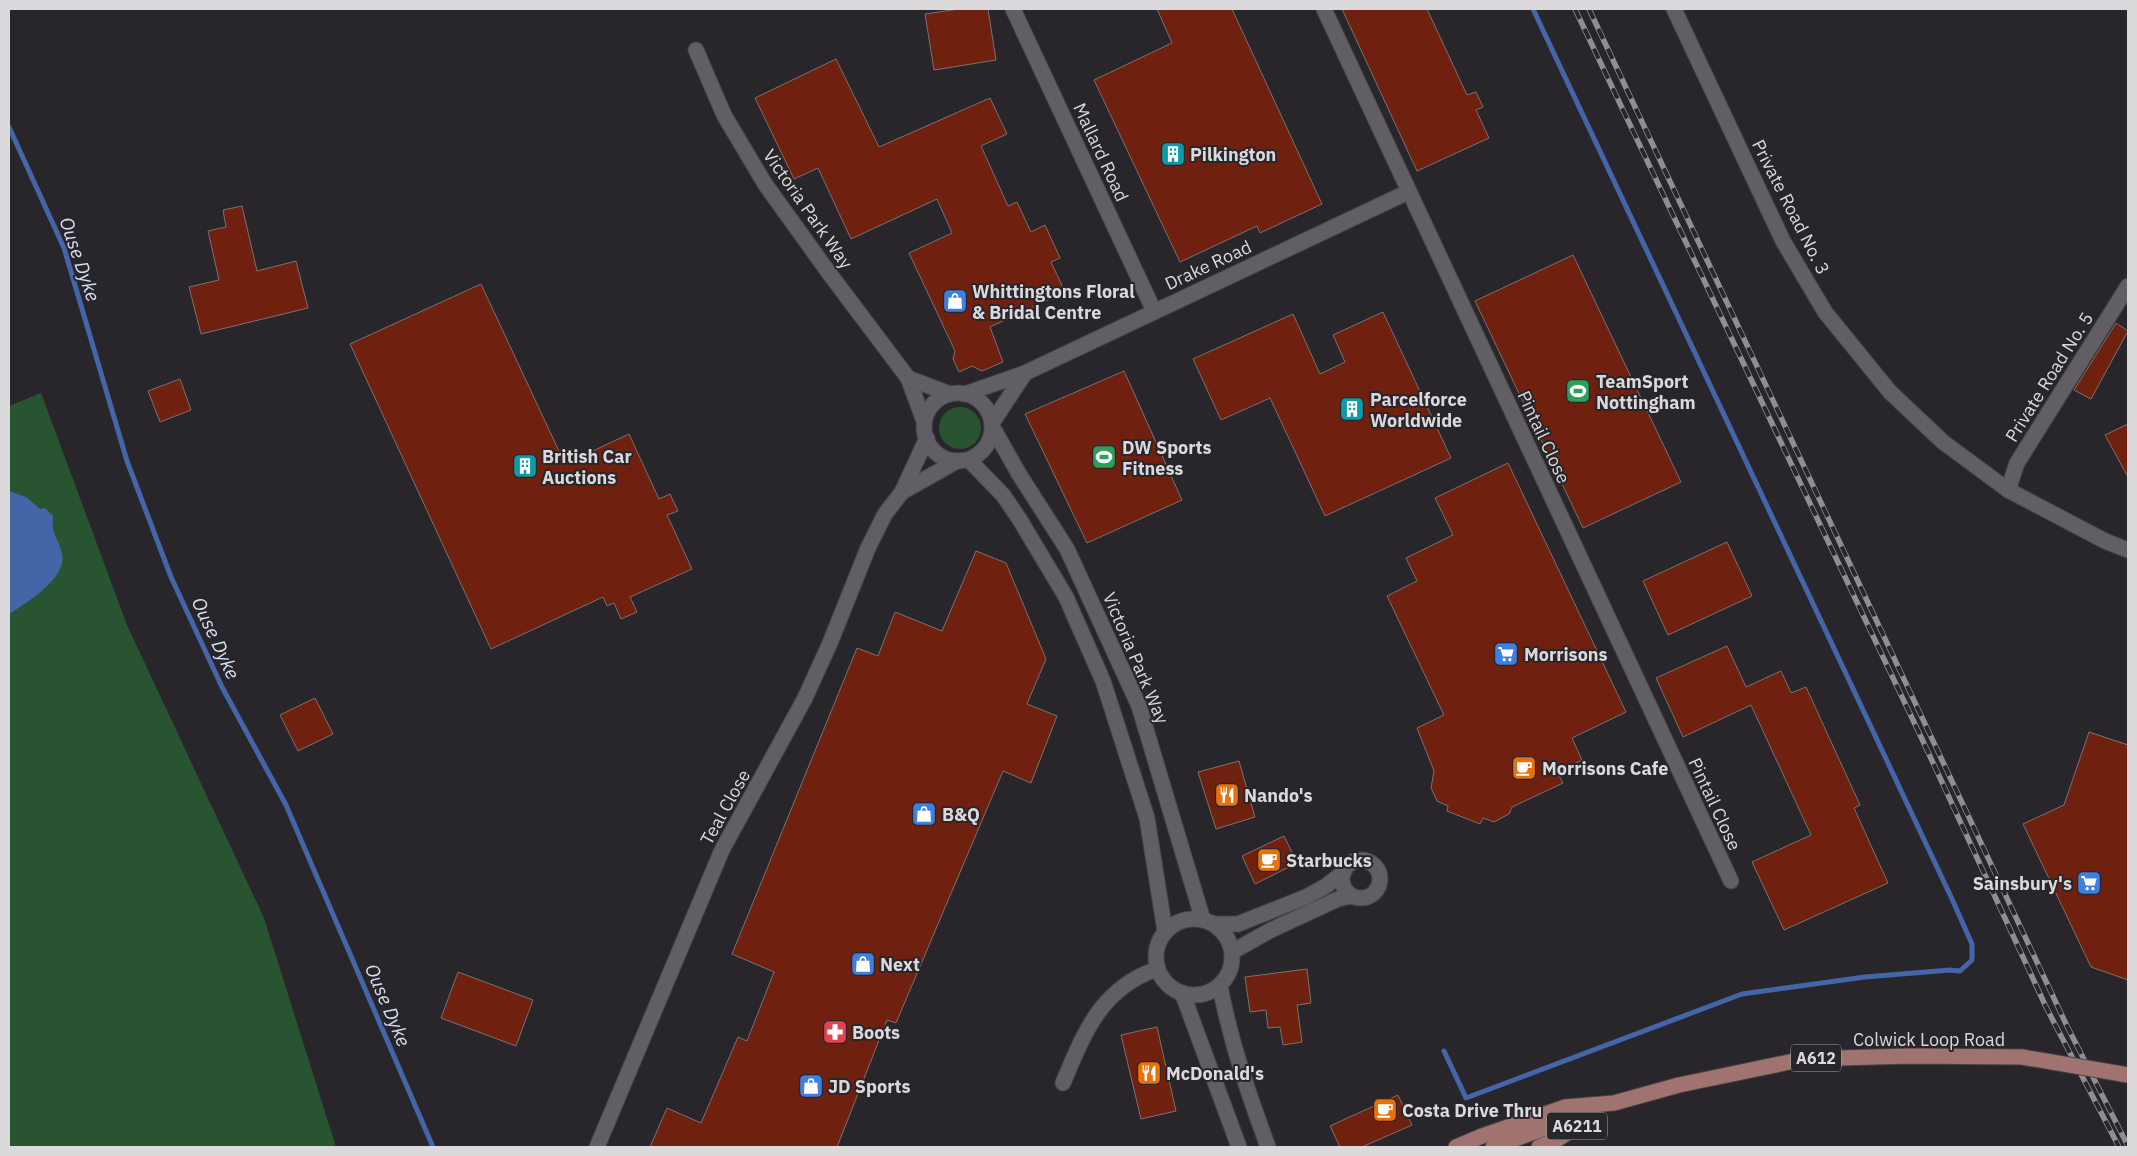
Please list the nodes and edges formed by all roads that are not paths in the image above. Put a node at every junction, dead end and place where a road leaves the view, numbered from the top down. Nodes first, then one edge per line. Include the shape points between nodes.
1 (1012, 9) edge
2 (1324, 9) edge
3 (1674, 9) edge
4 (696, 50) dead end
5 (1408, 192) junction
6 (2128, 286) edge
7 (1154, 311) junction
8 (1025, 373) junction
9 (908, 378) junction
10 (958, 394) junction
11 (924, 421) junction
12 (993, 426) junction
13 (926, 438) junction
14 (963, 460) junction
15 (2008, 490) junction
16 (902, 492) junction
17 (2128, 550) edge
18 (1344, 872) junction
19 (1731, 881) dead end
20 (1352, 896) junction
21 (1208, 922) junction
22 (1165, 932) junction
23 (1232, 952) junction
24 (1157, 969) junction
25 (1220, 986) junction
26 (1183, 995) junction
27 (2128, 1075) edge
28 (1063, 1083) dead end
29 (1614, 1103) junction
30 (597, 1147) edge
31 (1238, 1147) edge
32 (1268, 1147) edge
33 (1456, 1147) edge
34 (1493, 1147) edge
35 (1539, 1147) edge

1 - 7 street, Mallard Road
2 - 5 street, Pintail Close
3 - 15 street, Private Road No. 3 via 1783,241 1825,312 1890,392 1943,442
4 - 9 street, Victoria Park Way via 724,115 765,184
5 - 7 street, Drake Road
5 - 19 street, Pintail Close
6 - 15 street, Private Road No. 5 via 2017,463
7 - 8 street, Drake Road
8 - 10 street, Drake Road
8 - 12 street
9 - 10 street
9 - 11 street, Victoria Park Way
10 - 11 street via 938,400
10 - 12 street via 982,402
11 - 13 street
12 - 14 street via 989,443 980,454
12 - 21 street, Victoria Park Way via 1071,556 1139,706
13 - 14 street via 936,453 946,459
13 - 16 street, Teal Close
14 - 16 street, Teal Close
14 - 22 street via 1003,495 1020,520 1066,597 1103,680 1147,818
15 - 17 street, Private Road No. 3
16 - 30 street, Teal Close via 868,548 805,698 718,858
18 - 20 street via 1343,885
18 - 20 street via 1347,866 1360,861 1372,864 1378,871 1380,884 1373,894 1365,898
18 - 21 street via 1306,897 1238,924
20 - 23 street via 1338,899 1271,930
21 - 22 street via 1189,919 1176,923
21 - 23 street, Victoria Park Way via 1226,936
22 - 24 street via 1155,952
23 - 25 street via 1228,976
24 - 26 street via 1165,983
24 - 28 street via 1144,973 1109,997 1080,1041
25 - 26 street via 1202,995
25 - 32 street via 1241,1075
26 - 31 street
27 - 29 main road, Colwick Loop Road / A612, bridge via 2022,1058 1804,1058 1679,1085
29 - 33 main road, Colwick Loop Road / A612 via 1565,1107
29 - 34 main road
29 - 35 main road, Colwick Loop Road / A6211

